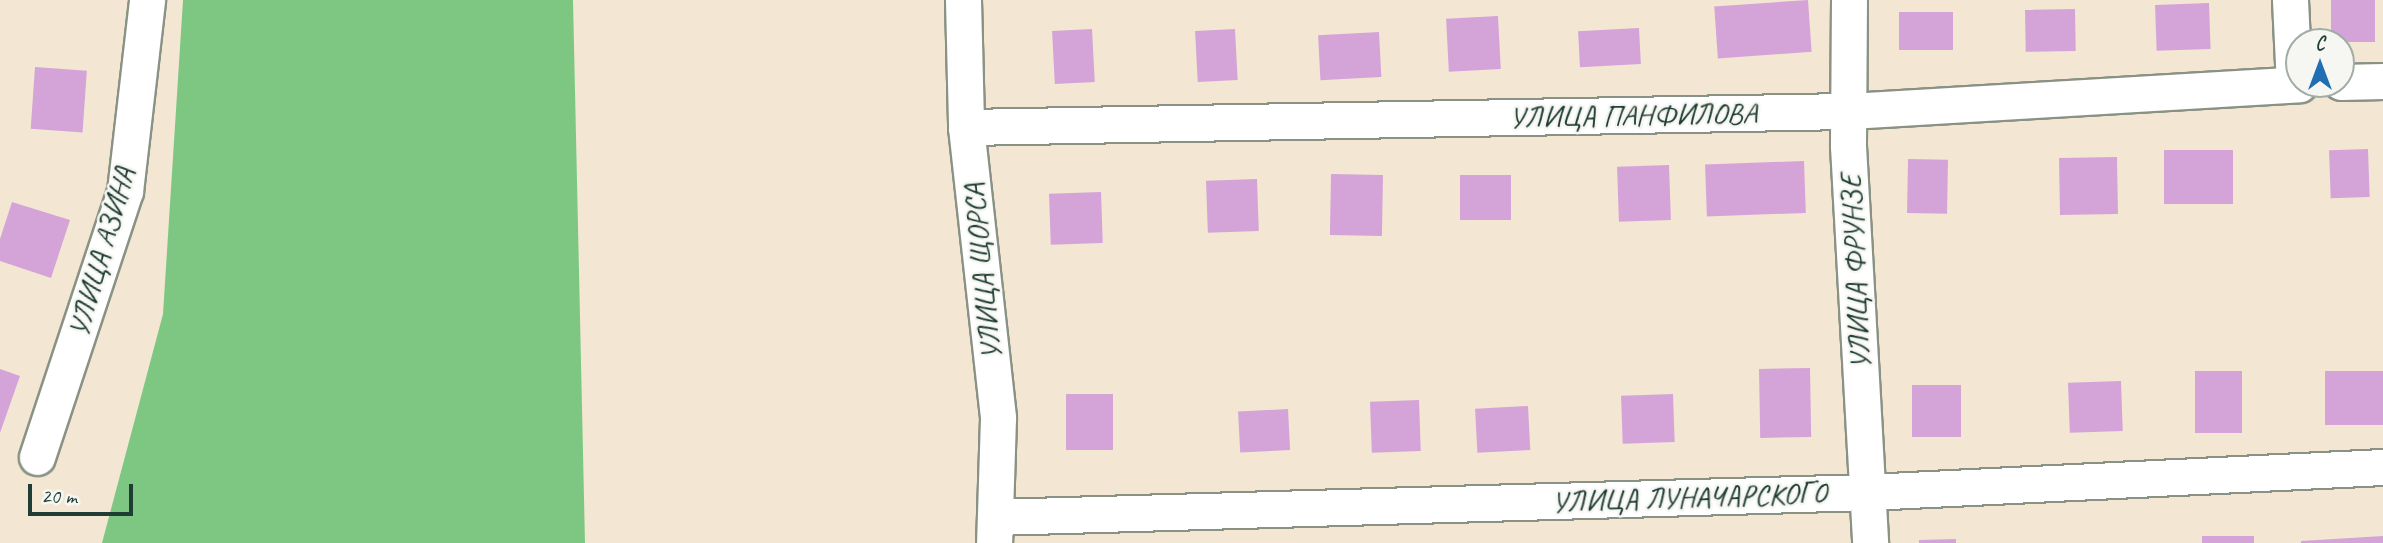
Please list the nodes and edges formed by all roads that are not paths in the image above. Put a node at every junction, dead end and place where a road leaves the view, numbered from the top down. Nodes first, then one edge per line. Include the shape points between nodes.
1 (147, 0) edge
2 (963, 0) edge
3 (1849, 0) edge
4 (2290, 0) edge
5 (2292, 28) edge
6 (2383, 81) edge
7 (2355, 82) edge
8 (2285, 85) edge
9 (1850, 111) junction
10 (966, 127) junction
11 (37, 457) dead end
12 (2383, 467) edge
13 (1868, 492) junction
14 (994, 530) edge
15 (1870, 543) edge

1 - 11 street, УЛИЦА АЗИНА via 125,191
2 - 10 street, УЛИЦА ЩОРСА
3 - 9 street, УЛИЦА ФРУНЗЕ
4 - 5 street
6 - 7 street
8 - 9 street, УЛИЦА ПАНФИЛОВА
9 - 10 street, УЛИЦА ПАНФИЛОВА
9 - 13 street, УЛИЦА ФРУНЗЕ via 1848,146
10 - 14 street, УЛИЦА ЩОРСА via 998,418
12 - 13 street, УЛИЦА ЛУНАЧАРСКОГО
13 - 14 street, УЛИЦА ЛУНАЧАРСКОГО
13 - 15 street, УЛИЦА ФРУНЗЕ

